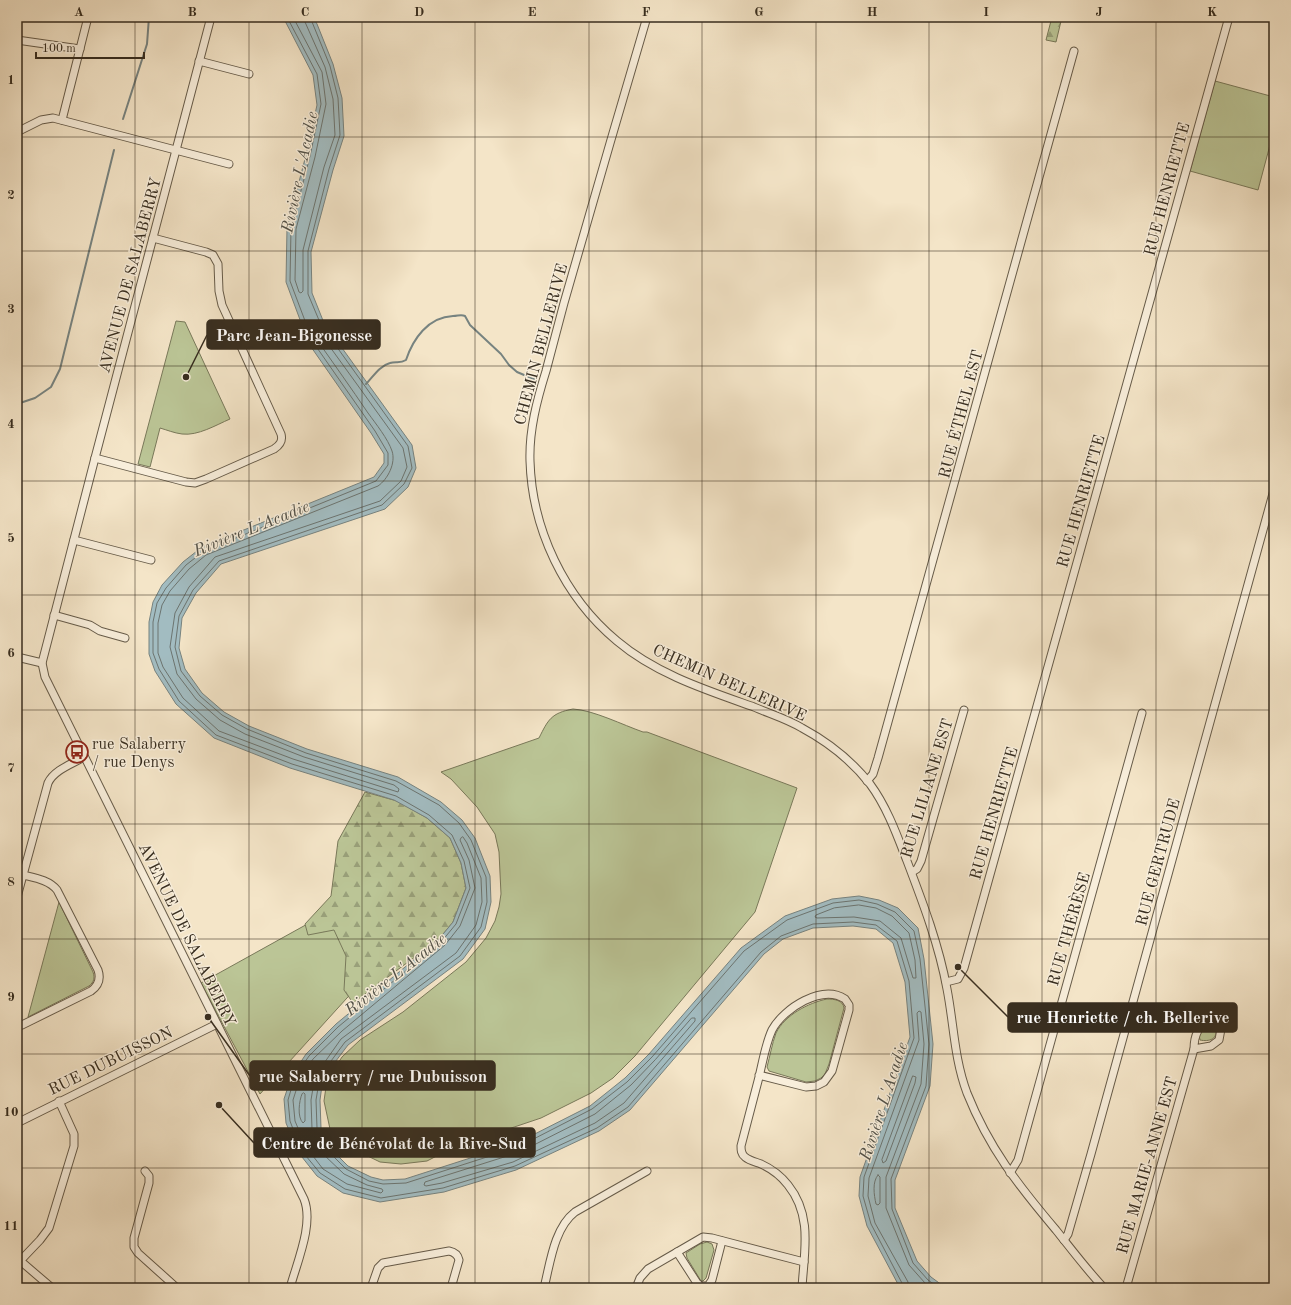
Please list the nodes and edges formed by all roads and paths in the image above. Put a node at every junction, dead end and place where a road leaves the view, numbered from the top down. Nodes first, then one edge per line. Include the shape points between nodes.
1 (88, 17) edge
2 (211, 17) edge
3 (647, 17) edge
4 (1229, 17) edge
5 (17, 40) edge
6 (80, 49) junction
7 (1074, 51) dead end
8 (199, 61) junction
9 (249, 74) dead end
10 (62, 120) junction
11 (17, 132) edge
12 (176, 150) junction
13 (229, 164) dead end
14 (153, 238) junction
15 (95, 458) junction
16 (1274, 490) edge
17 (74, 540) junction
18 (151, 560) dead end
19 (54, 615) junction
20 (125, 638) dead end
21 (17, 657) edge
22 (42, 663) junction
23 (964, 710) dead end
24 (1142, 713) dead end
25 (84, 757) junction
26 (867, 781) junction
27 (912, 872) junction
28 (23, 875) junction
29 (17, 897) edge
30 (946, 982) junction
31 (217, 1024) junction
32 (17, 1026) edge
33 (1194, 1049) junction
34 (760, 1075) junction
35 (59, 1101) junction
36 (17, 1123) edge
37 (145, 1171) dead end
38 (647, 1171) dead end
39 (1010, 1173) junction
40 (1064, 1240) junction
41 (722, 1241) junction
42 (677, 1252) junction
43 (19, 1259) edge
44 (804, 1262) junction
45 (52, 1288) edge
46 (177, 1288) edge
47 (290, 1288) edge
48 (371, 1288) edge
49 (451, 1288) edge
50 (544, 1288) edge
51 (636, 1288) edge
52 (802, 1288) edge
53 (1104, 1288) edge
54 (1126, 1288) edge

1 - 6 street
2 - 8 street, AVENUE DE SALABERRY
3 - 26 street, CHEMIN BELLERIVE via 534,413 530,461 539,520 549,549 567,584 586,610 618,642 671,675 802,728 840,754
4 - 30 street, RUE HENRIETTE via 966,962 958,979
5 - 6 street
6 - 10 street
7 - 26 street, RUE ÉTHEL EST via 878,758 874,771
8 - 9 street
8 - 12 street, AVENUE DE SALABERRY
10 - 11 street via 44,119
10 - 12 street
12 - 13 street
12 - 14 street, AVENUE DE SALABERRY
14 - 15 street, AVENUE DE SALABERRY
14 - 15 street via 208,252 216,259 221,302 282,441 274,449 192,483
15 - 17 street, AVENUE DE SALABERRY
16 - 40 street, RUE GERTRUDE via 1095,1139 1068,1234
17 - 18 street
17 - 19 street, AVENUE DE SALABERRY
19 - 20 street
19 - 22 street, AVENUE DE SALABERRY
21 - 22 street
22 - 25 street, AVENUE DE SALABERRY via 45,677
23 - 27 street, RUE LILIANE EST via 921,861
24 - 39 street, RUE THÉRÈSE via 1020,1153
25 - 28 street via 57,772 50,780 45,790
25 - 31 street, AVENUE DE SALABERRY
26 - 27 street, CHEMIN BELLERIVE via 889,817
27 - 30 street, CHEMIN BELLERIVE via 933,931
28 - 29 street
28 - 32 street via 47,882 57,890 98,970 99,978 91,991
30 - 39 street, CHEMIN BELLERIVE via 955,1048 964,1084 986,1133
31 - 35 street, RUE DUBUISSON
31 - 47 street, AVENUE DE SALABERRY via 307,1206 306,1231
33 - 33 street, RUE MARIE-ANNE EST via 1211,1046 1216,1042 1221,1033 1218,1024 1209,1022 1201,1026 1195,1037
33 - 54 street, RUE MARIE-ANNE EST
34 - 34 street via 772,1032 784,1015 804,1001 822,994 836,995 847,1001 849,1010 833,1067 824,1082 806,1087
34 - 44 street via 741,1146 742,1153 777,1174 798,1200 805,1224
35 - 36 street, RUE DUBUISSON
35 - 43 street via 74,1134 74,1146 49,1228
37 - 46 street via 149,1176 149,1183 134,1238 134,1248
38 - 50 street via 568,1218 557,1239
39 - 40 street, CHEMIN BELLERIVE
40 - 53 street, CHEMIN BELLERIVE
41 - 42 street via 703,1237
41 - 42 street via 712,1280 708,1286 697,1283
41 - 44 street
42 - 51 street via 648,1269
43 - 45 street
44 - 52 street
48 - 49 street via 378,1268 383,1263 448,1251 458,1256 459,1260

